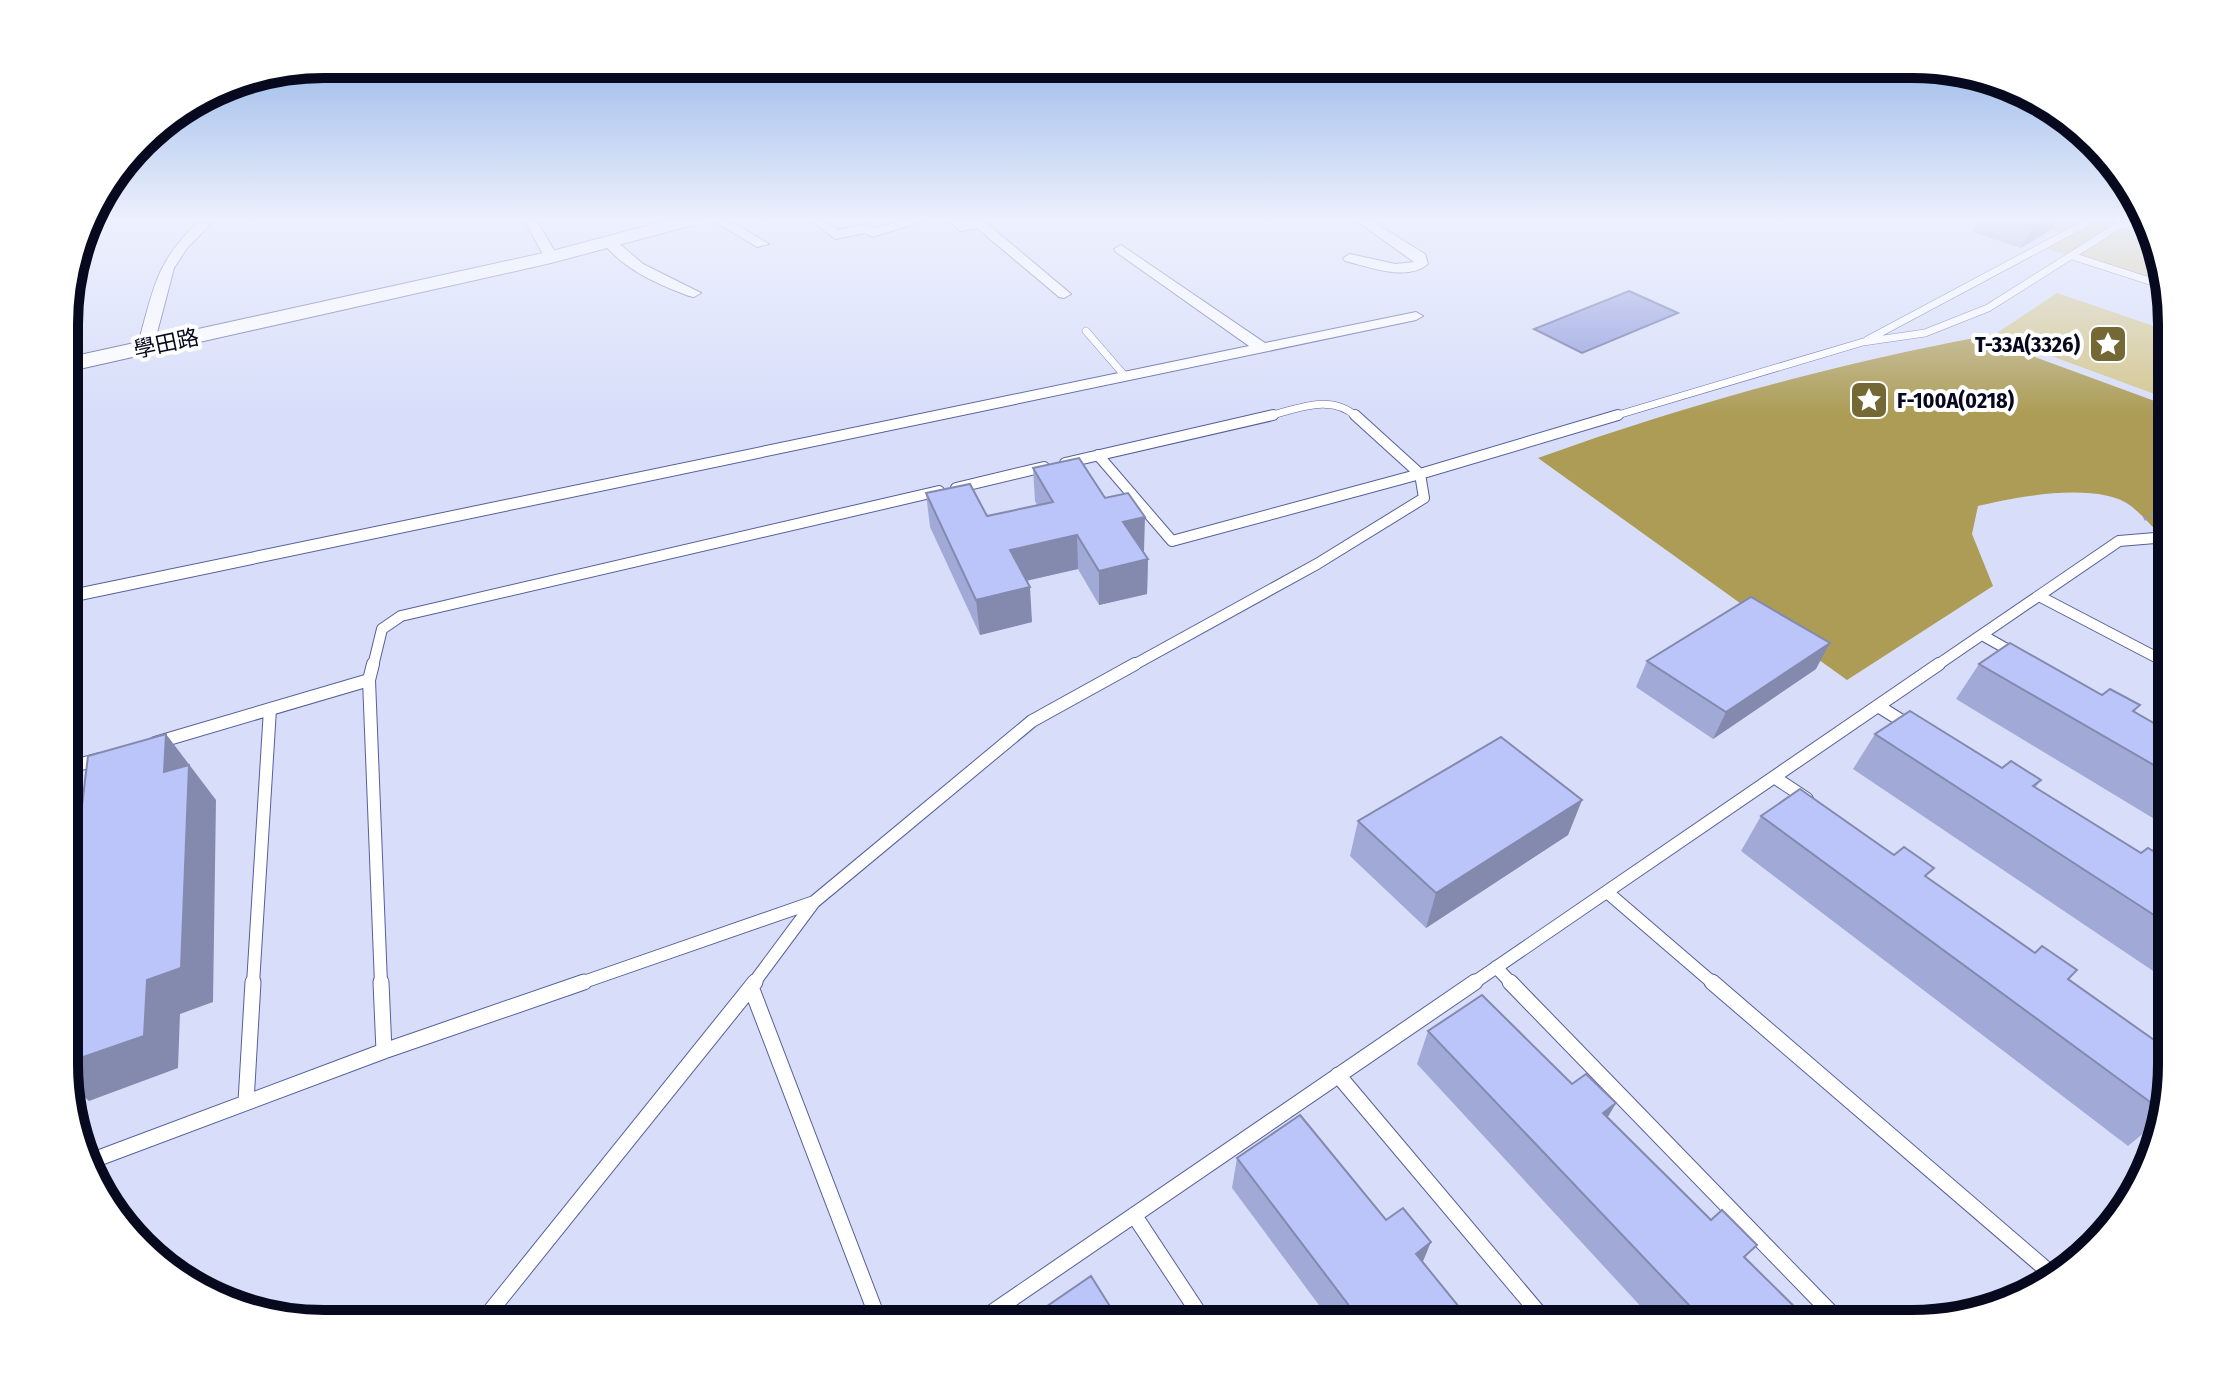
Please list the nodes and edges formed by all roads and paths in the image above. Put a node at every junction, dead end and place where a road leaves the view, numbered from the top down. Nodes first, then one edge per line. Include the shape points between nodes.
1 (162, 286) edge
2 (423, 286) edge
3 (676, 286) edge
4 (1054, 286) edge
5 (1174, 286) edge
6 (1968, 286) edge
7 (2024, 286) edge
8 (694, 293) dead end
9 (1064, 294) dead end
10 (1416, 316) dead end
11 (1086, 331) dead end
12 (1863, 342) junction
13 (1261, 347) junction
14 (145, 348) junction
15 (78, 362) edge
16 (1125, 376) junction
17 (1098, 455) junction
18 (1420, 474) junction
19 (2157, 538) edge
20 (78, 595) edge
21 (2039, 596) junction
22 (1982, 635) junction
23 (2022, 658) edge
24 (2157, 658) edge
25 (369, 680) junction
26 (1878, 706) junction
27 (270, 709) junction
28 (1918, 731) edge
29 (139, 747) edge
30 (110, 756) edge
31 (78, 765) edge
32 (1774, 777) junction
33 (1813, 804) edge
34 (1607, 892) junction
35 (814, 902) junction
36 (1496, 967) junction
37 (751, 987) junction
38 (384, 1051) junction
39 (1338, 1075) junction
40 (246, 1102) junction
41 (97, 1158) edge
42 (1134, 1215) junction
43 (2046, 1269) edge
44 (1196, 1309) edge
45 (1536, 1309) edge
46 (1827, 1309) edge
47 (491, 1310) edge
48 (875, 1310) edge
49 (996, 1310) edge

1 - 14 street
2 - 14 main road, 學田路
3 - 8 street
4 - 9 street
5 - 13 street
6 - 12 lane
7 - 12 lane via 1988,308 1925,333
10 - 13 street
11 - 16 lane
12 - 18 lane
13 - 16 street
14 - 15 main road, 學田路
16 - 20 street
17 - 18 lane via 1329,402 1348,409
17 - 18 lane via 1172,541
17 - 25 lane via 401,616 382,629
18 - 35 lane via 1424,498 1384,524 1032,721
19 - 21 lane via 2119,541
21 - 22 lane
21 - 24 lane
22 - 23 lane
22 - 26 lane
25 - 27 lane
25 - 38 lane
26 - 28 lane
26 - 32 lane
27 - 29 lane
27 - 40 lane
30 - 31 lane
32 - 33 lane
32 - 34 lane
34 - 36 lane
34 - 43 lane
35 - 37 lane
35 - 38 lane
36 - 39 lane
36 - 46 lane
37 - 47 lane
37 - 48 lane
38 - 40 lane
39 - 42 lane
39 - 45 lane
40 - 41 lane
42 - 44 lane
42 - 49 lane

